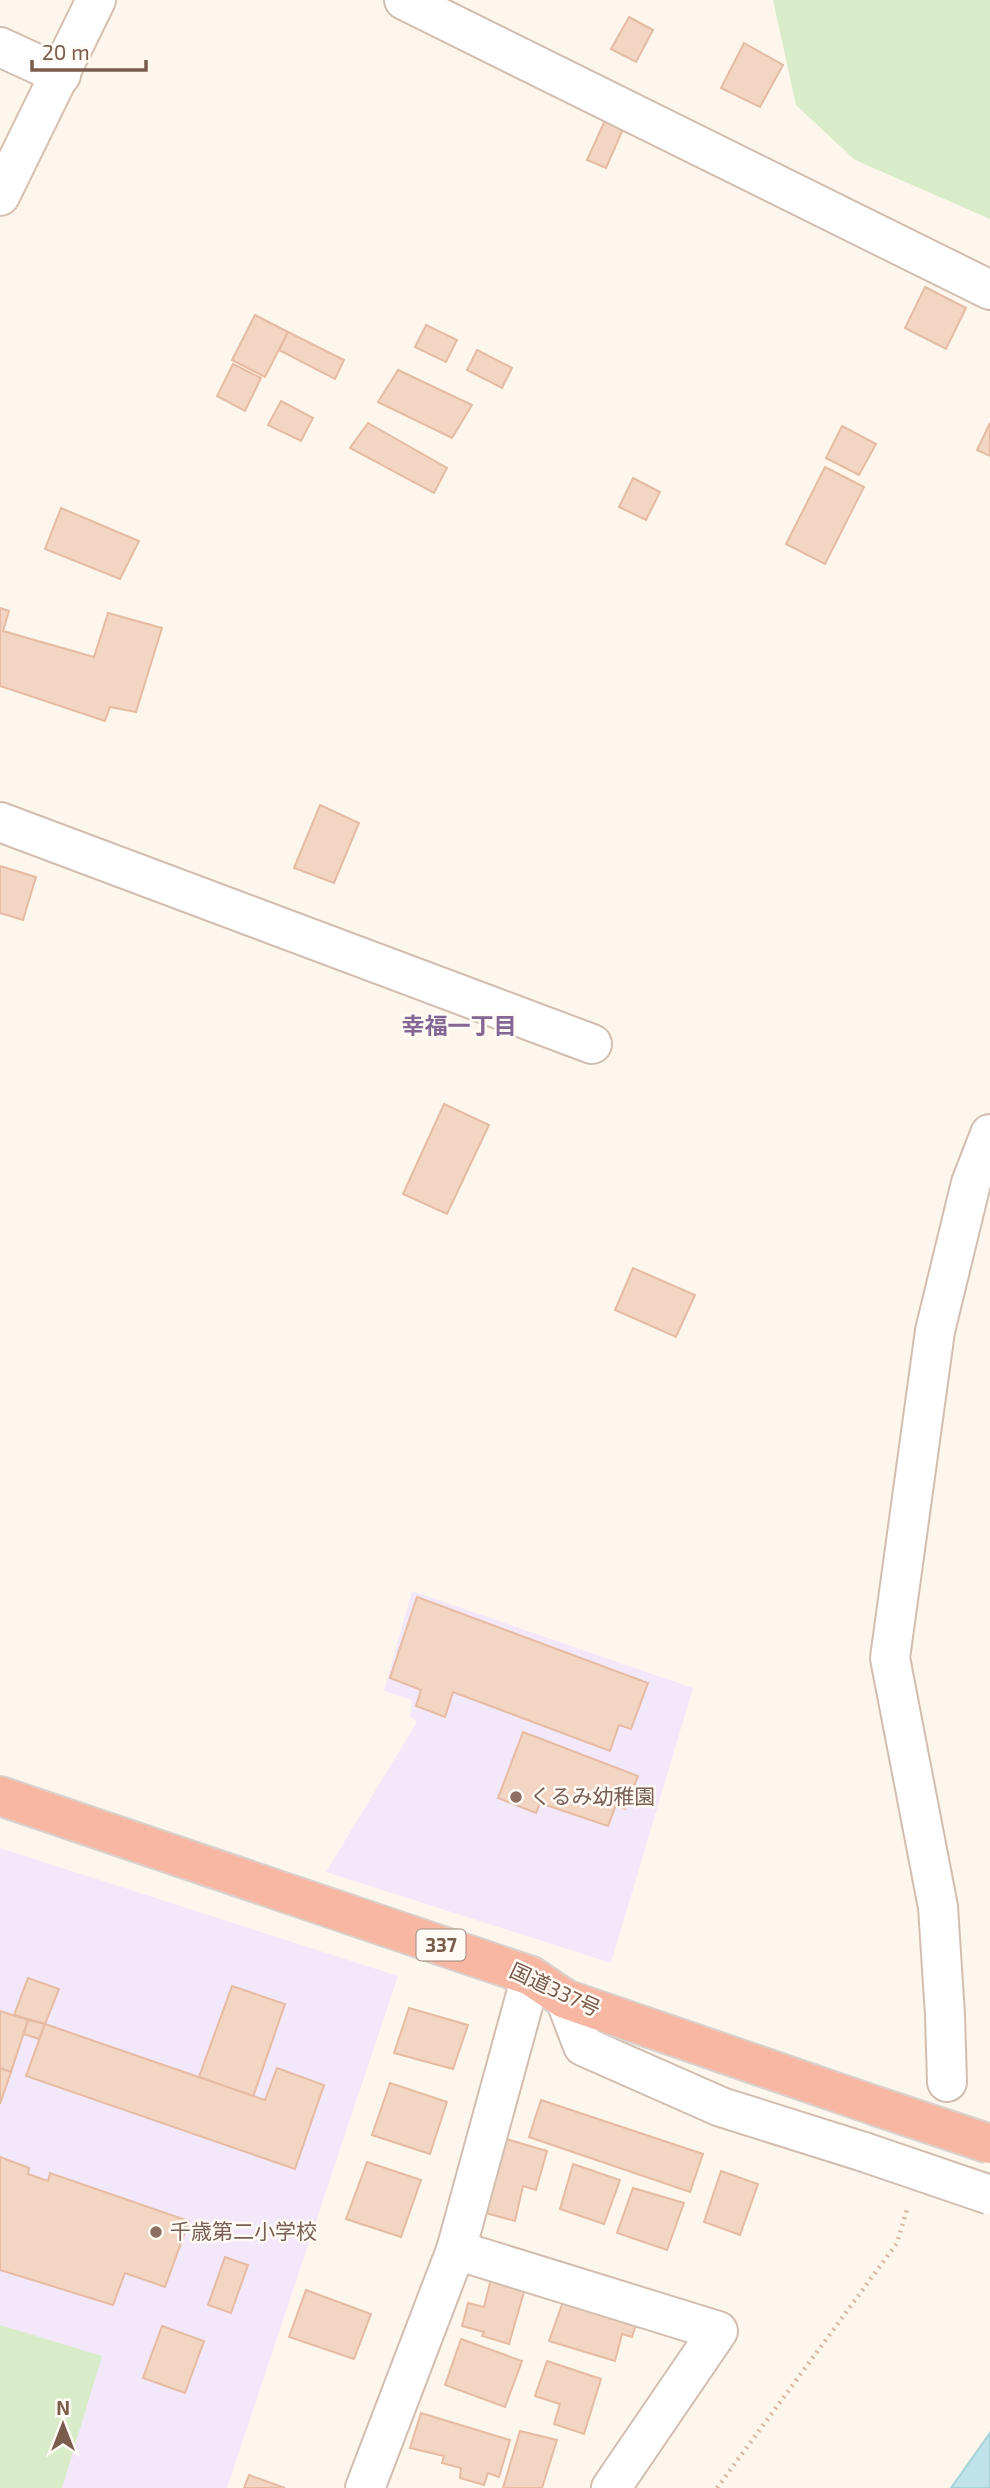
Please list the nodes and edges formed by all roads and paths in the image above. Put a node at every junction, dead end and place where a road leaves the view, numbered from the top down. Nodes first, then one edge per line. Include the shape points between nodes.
1 (96, 0) edge
2 (404, 0) edge
3 (0, 47) edge
4 (61, 75) junction
5 (0, 196) edge
6 (990, 290) edge
7 (0, 822) edge
8 (592, 1044) dead end
9 (990, 1134) edge
10 (0, 1796) edge
11 (531, 1976) junction
12 (565, 2000) junction
13 (947, 2082) dead end
14 (990, 2144) edge
15 (912, 2193) dead end
16 (990, 2195) edge
17 (456, 2250) junction
18 (365, 2488) edge
19 (611, 2488) edge
20 (717, 2488) edge

1 - 4 street
2 - 6 street
3 - 4 street
4 - 5 street
7 - 8 street
9 - 13 street via 971,1183 935,1331 890,1658 938,1907
10 - 11 highway, 国道337号 / 337
11 - 12 highway, 国道337号 / 337
11 - 17 street
12 - 14 highway, 国道337号 / 337, bridge
12 - 16 street, bridge via 583,2046 721,2107
15 - 20 path via 897,2243
17 - 18 street
17 - 19 street via 718,2331

